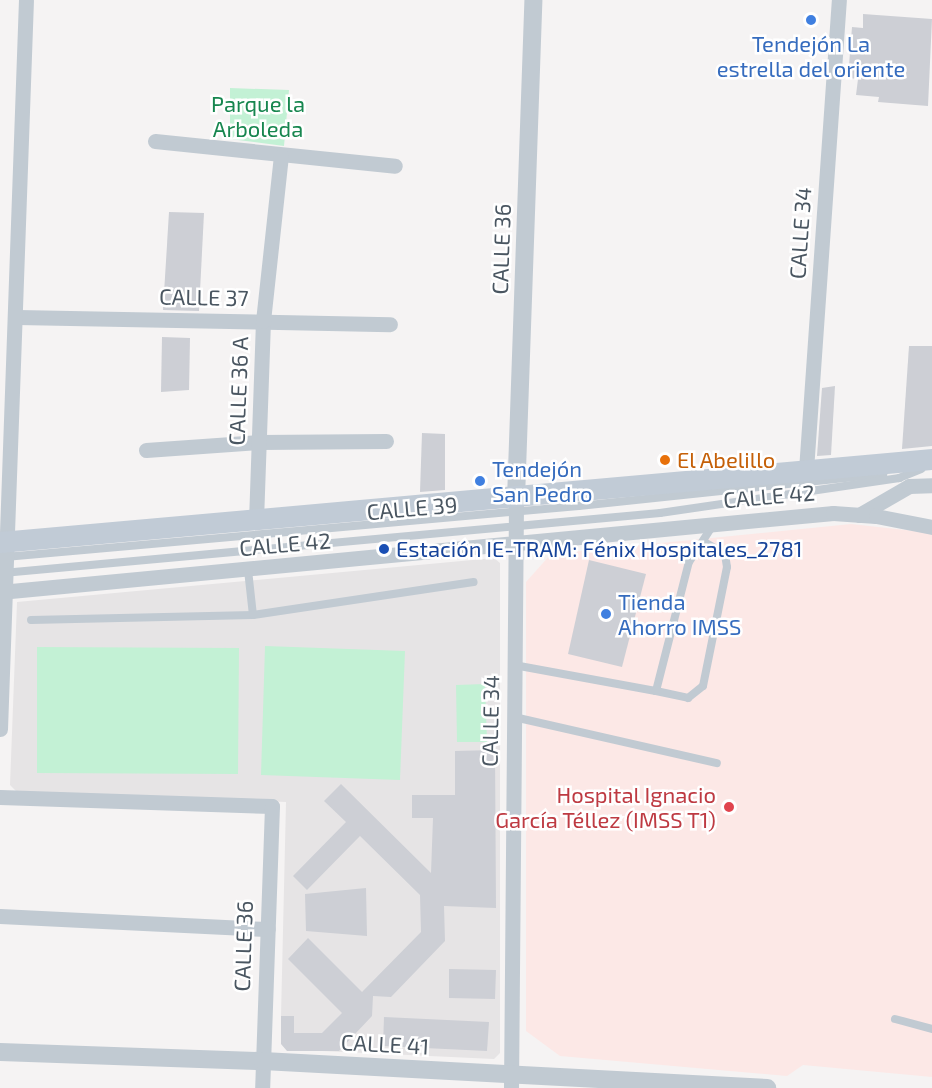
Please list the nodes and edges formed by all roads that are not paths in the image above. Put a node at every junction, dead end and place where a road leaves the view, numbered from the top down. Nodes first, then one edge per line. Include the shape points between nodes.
1 (26, 0) edge
2 (533, 0) edge
3 (839, 0) edge
4 (155, 141) dead end
5 (281, 156) junction
6 (395, 166) dead end
7 (17, 317) junction
8 (262, 321) junction
9 (390, 324) dead end
10 (386, 441) dead end
11 (259, 442) junction
12 (146, 450) dead end
13 (927, 464) edge
14 (932, 469) edge
15 (806, 470) junction
16 (932, 485) edge
17 (515, 512) junction
18 (859, 515) junction
19 (256, 521) junction
20 (713, 524) junction
21 (932, 527) edge
22 (704, 542) junction
23 (515, 545) junction
24 (3, 549) edge
25 (248, 570) junction
26 (3, 573) edge
27 (474, 582) dead end
28 (2, 592) edge
29 (253, 615) junction
30 (31, 620) dead end
31 (514, 665) junction
32 (656, 691) junction
33 (513, 717) junction
34 (0, 729) edge
35 (717, 763) dead end
36 (0, 796) edge
37 (0, 916) edge
38 (268, 929) junction
39 (895, 1019) dead end
40 (932, 1029) edge
41 (0, 1052) edge
42 (263, 1061) junction
43 (511, 1082) edge
44 (262, 1088) edge
45 (767, 1088) edge

1 - 7 street
2 - 17 street, CALLE 36
3 - 15 street, CALLE 34
4 - 5 street
5 - 6 street
5 - 8 street, CALLE 36 A
7 - 8 street, CALLE 37
7 - 24 street
8 - 9 street, CALLE 37
8 - 11 street, CALLE 36 A
10 - 11 street
11 - 12 street
11 - 19 street, CALLE 36 A
13 - 14 lane
13 - 15 main road, CALLE 39
13 - 17 lane
13 - 17 lane via 899,478 787,496
15 - 17 main road, CALLE 39
16 - 18 street via 909,486
17 - 19 main road, CALLE 39
17 - 23 street, CALLE 34
17 - 24 lane
17 - 26 lane
18 - 20 street, CALLE 42 via 833,513
18 - 21 street, CALLE 42
19 - 24 main road, CALLE 39
20 - 22 lane
20 - 23 street, CALLE 42
22 - 32 lane via 689,562
22 - 32 lane via 725,554 727,567 703,686 688,698
23 - 25 street, CALLE 42
23 - 31 street, CALLE 34
24 - 26 street
25 - 28 street, CALLE 42
25 - 29 lane
26 - 28 street
27 - 29 lane
28 - 34 street
29 - 30 lane
31 - 32 lane
31 - 33 street, CALLE 34
33 - 35 lane
33 - 43 street, CALLE 34
36 - 38 street, CALLE 36 via 272,806
37 - 38 street
38 - 42 street, CALLE 36
39 - 40 lane
41 - 42 street, CALLE 41
42 - 43 street, CALLE 41
42 - 44 street, CALLE 36
43 - 45 street, CALLE 41

